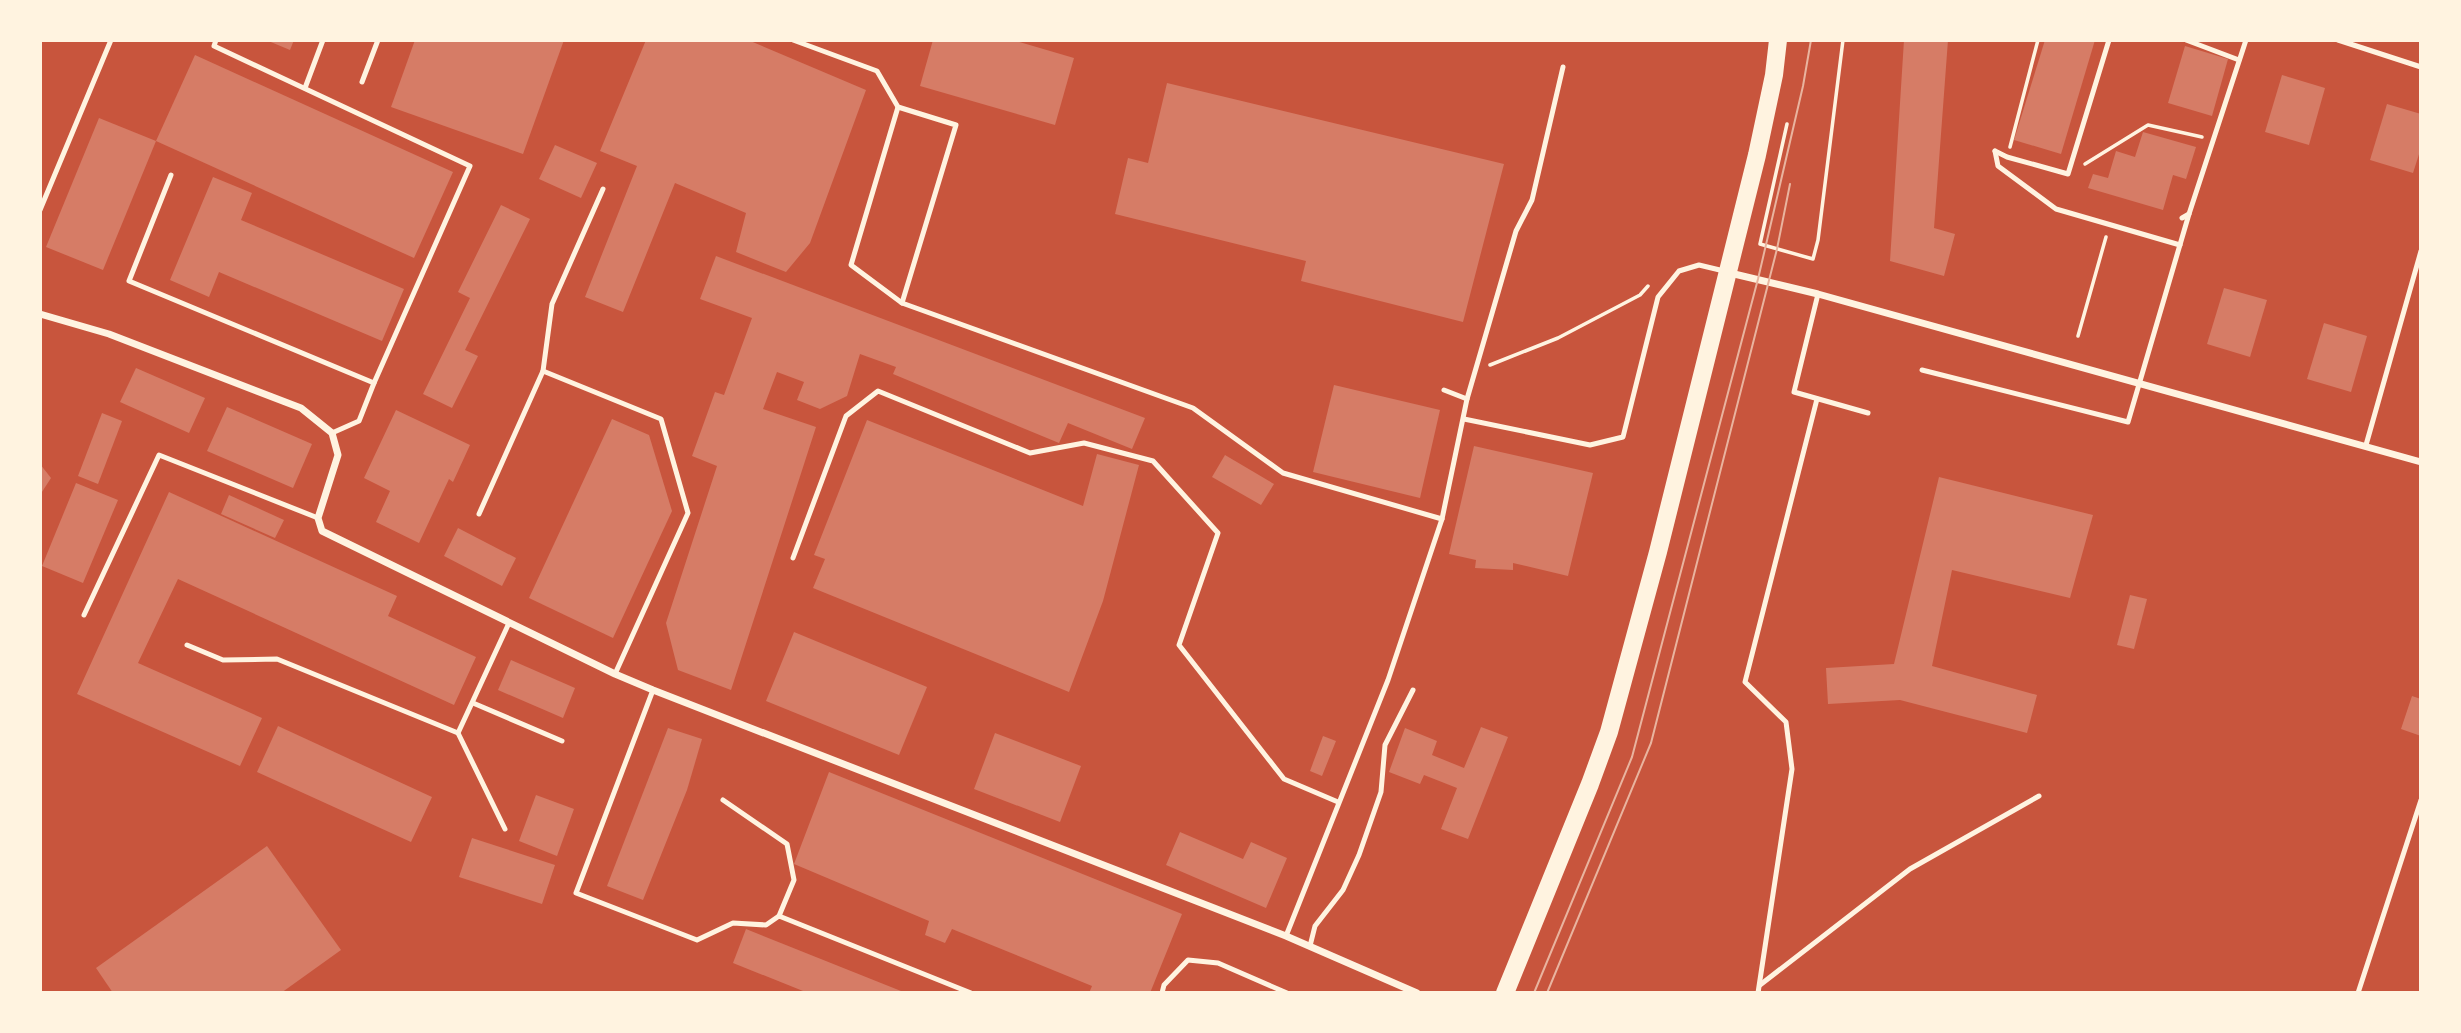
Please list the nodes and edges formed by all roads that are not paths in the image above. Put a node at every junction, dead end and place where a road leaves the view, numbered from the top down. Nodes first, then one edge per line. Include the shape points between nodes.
1 (111, 40) edge
2 (216, 40) edge
3 (323, 40) edge
4 (378, 40) edge
5 (793, 40) edge
6 (1778, 40) edge
7 (2109, 40) edge
8 (2186, 40) edge
9 (2246, 40) edge
10 (2338, 40) edge
11 (2239, 60) junction
12 (1563, 67) dead end
13 (2421, 68) edge
14 (362, 82) dead end
15 (305, 88) junction
16 (898, 107) junction
17 (171, 175) dead end
18 (603, 189) dead end
19 (40, 210) edge
20 (2189, 214) junction
21 (2182, 218) dead end
22 (2179, 244) junction
23 (2421, 251) edge
24 (1727, 272) junction
25 (1818, 294) junction
26 (902, 303) junction
27 (40, 314) edge
28 (1922, 370) dead end
29 (543, 371) junction
30 (2139, 382) junction
31 (374, 383) junction
32 (1444, 390) dead end
33 (1467, 398) junction
34 (1817, 399) junction
35 (1868, 413) dead end
36 (1464, 419) junction
37 (332, 433) junction
38 (2366, 445) junction
39 (2421, 462) edge
40 (479, 514) dead end
41 (318, 519) junction
42 (1442, 519) junction
43 (793, 558) dead end
44 (84, 615) dead end
45 (509, 623) junction
46 (187, 645) dead end
47 (615, 674) junction
48 (653, 690) junction
49 (1413, 690) dead end
50 (473, 703) junction
51 (458, 733) junction
52 (562, 741) dead end
53 (2039, 796) dead end
54 (723, 800) dead end
55 (2421, 800) edge
56 (1338, 802) junction
57 (505, 829) dead end
58 (779, 916) junction
59 (1286, 936) junction
60 (1310, 946) junction
61 (1759, 985) junction
62 (971, 993) edge
63 (1162, 993) edge
64 (1287, 993) edge
65 (1416, 993) edge
66 (1505, 993) edge
67 (1758, 993) edge
68 (2358, 993) edge

1 - 19 lane
2 - 15 lane via 214,46
3 - 15 lane
4 - 14 lane
5 - 16 lane via 877,71
6 - 24 main road via 1757,156
7 - 22 lane via 2068,174 1995,152 1998,166 2056,209
8 - 11 lane
9 - 11 lane
10 - 13 lane
11 - 20 lane
12 - 33 lane via 1532,200 1516,231
15 - 31 lane via 470,166
16 - 26 lane via 852,265
16 - 26 lane via 956,125
17 - 31 lane via 129,281
18 - 29 lane via 552,303
20 - 21 lane
20 - 22 lane
22 - 30 lane
23 - 38 lane
24 - 25 street
24 - 36 lane via 1699,265 1679,271 1658,298 1623,437 1590,445
24 - 66 main road via 1609,732
25 - 30 street
25 - 34 lane via 1794,392
26 - 42 lane via 1194,408 1283,473
27 - 37 street via 108,334 301,408
28 - 30 lane via 2128,422
29 - 40 lane
29 - 47 lane via 661,419 688,513
30 - 38 street
31 - 37 lane via 359,421
32 - 33 lane
33 - 36 lane
34 - 35 lane
34 - 61 lane via 1745,681 1786,722 1792,769
36 - 42 lane
37 - 41 street via 338,455
38 - 39 street
41 - 44 lane via 159,455
41 - 45 street via 322,531
42 - 56 lane via 1388,680
43 - 56 lane via 846,416 878,391 1030,453 1084,443 1153,461 1218,533 1179,645 1284,779
45 - 47 street
45 - 50 lane
46 - 51 lane via 223,660 277,659
47 - 48 street
48 - 58 lane via 576,893 697,940 733,923 766,926
48 - 59 street
49 - 60 lane via 1385,745 1381,792 1359,855 1343,890 1315,926
50 - 51 lane
50 - 52 lane
51 - 57 lane
53 - 61 lane via 1910,869
54 - 58 lane via 787,844 794,880
55 - 68 lane
56 - 59 lane
58 - 62 lane
59 - 60 street
60 - 65 street
61 - 67 lane
63 - 64 lane via 1188,960 1218,963

